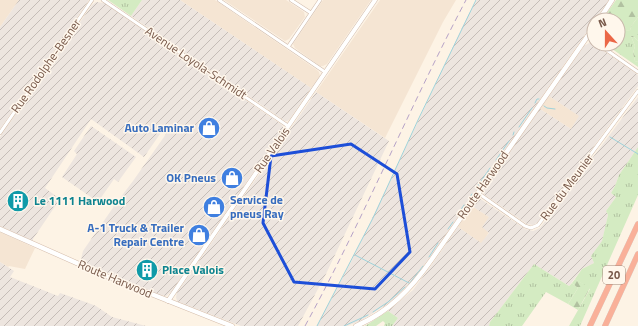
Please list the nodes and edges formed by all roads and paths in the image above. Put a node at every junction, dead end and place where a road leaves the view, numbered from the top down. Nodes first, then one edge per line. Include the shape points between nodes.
1 (92, 0) edge
2 (103, 0) edge
3 (219, 0) edge
4 (291, 0) edge
5 (320, 0) edge
6 (375, 0) edge
7 (612, 0) edge
8 (604, 12) edge
9 (311, 14) junction
10 (586, 37) edge
11 (288, 47) junction
12 (609, 52) edge
13 (326, 72) junction
14 (638, 72) edge
15 (638, 91) edge
16 (288, 126) junction
17 (0, 133) edge
18 (478, 193) junction
19 (638, 224) edge
20 (0, 229) edge
21 (638, 254) edge
22 (168, 301) junction
23 (232, 326) edge
24 (356, 326) edge
25 (590, 326) edge
26 (605, 326) edge

1 - 17 street, Rue Rodolphe-Besner
2 - 16 street, Avenue Loyola-Schmidt
3 - 11 street
4 - 9 street
5 - 9 street
6 - 13 street, Rue Valois
7 - 8 main road
9 - 11 street
10 - 18 main road, Route Harwood
11 - 13 street
12 - 14 street
13 - 16 street, Rue Valois
15 - 18 street, Rue du Meunier via 538,225 531,228 525,226
16 - 22 street, Rue Valois
18 - 24 main road, Route Harwood via 409,289 385,310
19 - 25 highway, 20
20 - 22 main road, Route Harwood
21 - 26 highway, 20
22 - 23 main road, Route Harwood

